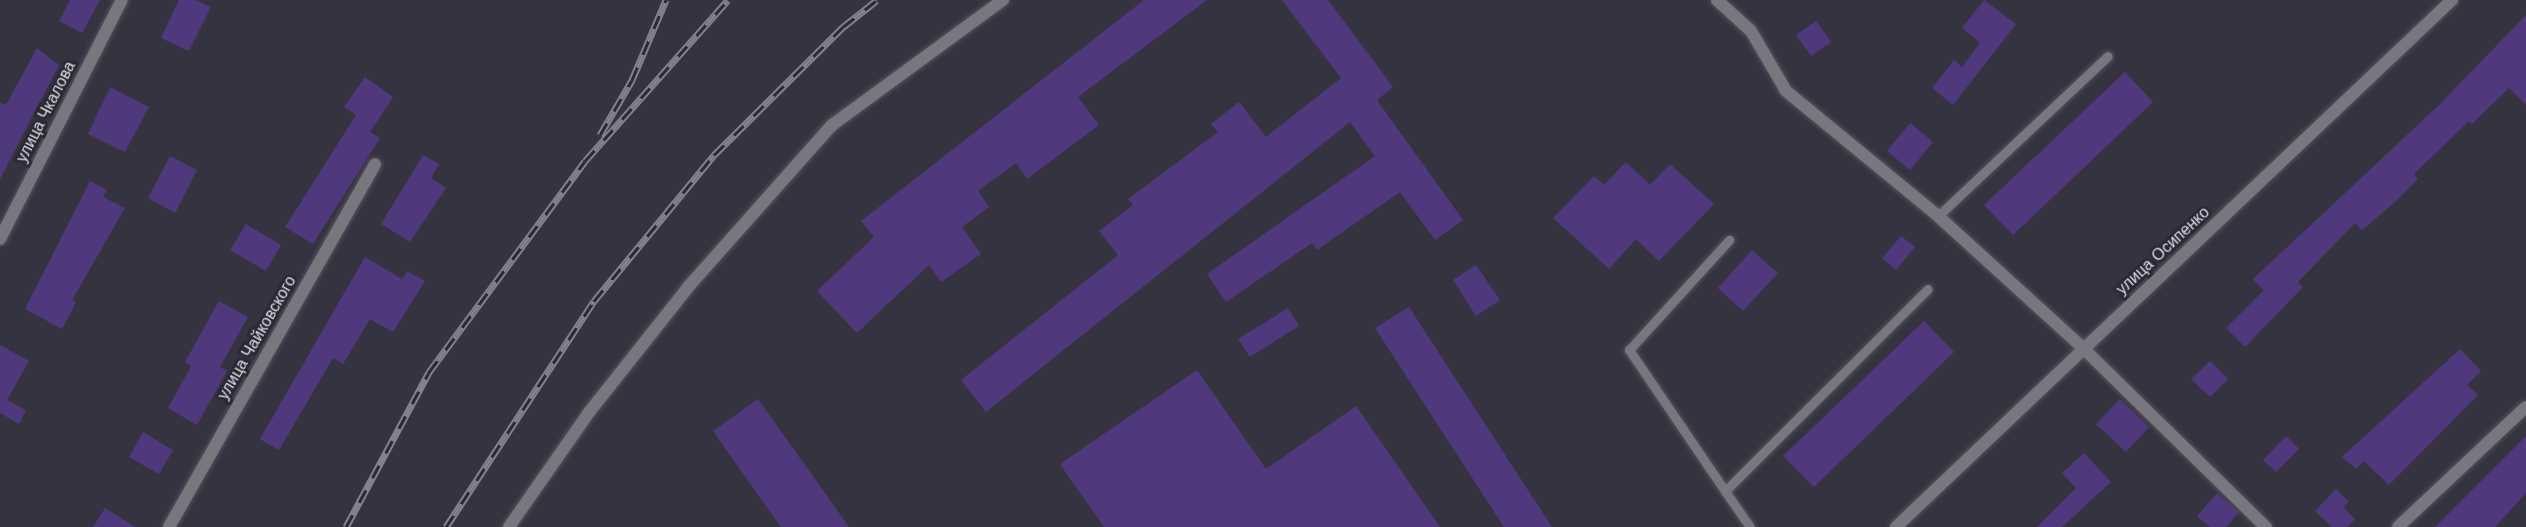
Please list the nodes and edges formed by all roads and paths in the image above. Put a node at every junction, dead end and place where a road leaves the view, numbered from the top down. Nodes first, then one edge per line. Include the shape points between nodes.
1 (122, 0) edge
2 (1003, 0) edge
3 (1717, 0) edge
4 (2452, 0) edge
5 (2108, 56) dead end
6 (375, 165) dead end
7 (1938, 216) junction
8 (0, 239) edge
9 (1729, 240) dead end
10 (1928, 290) dead end
11 (2084, 349) junction
12 (2526, 407) edge
13 (1725, 491) junction
14 (169, 527) edge
15 (508, 527) edge
16 (1750, 527) edge
17 (1896, 527) edge
18 (2266, 527) edge
19 (2398, 527) edge

1 - 8 street, улица Чкалова
2 - 15 street via 832,125 689,286 583,420
3 - 7 street via 1751,31 1786,91
4 - 11 street, улица Осипенко
5 - 7 lane
6 - 14 street, улица Чайковского
7 - 11 street
9 - 13 lane via 1629,350
10 - 13 lane
11 - 17 street, улица Осипенко
11 - 18 street
12 - 19 street
13 - 16 lane

